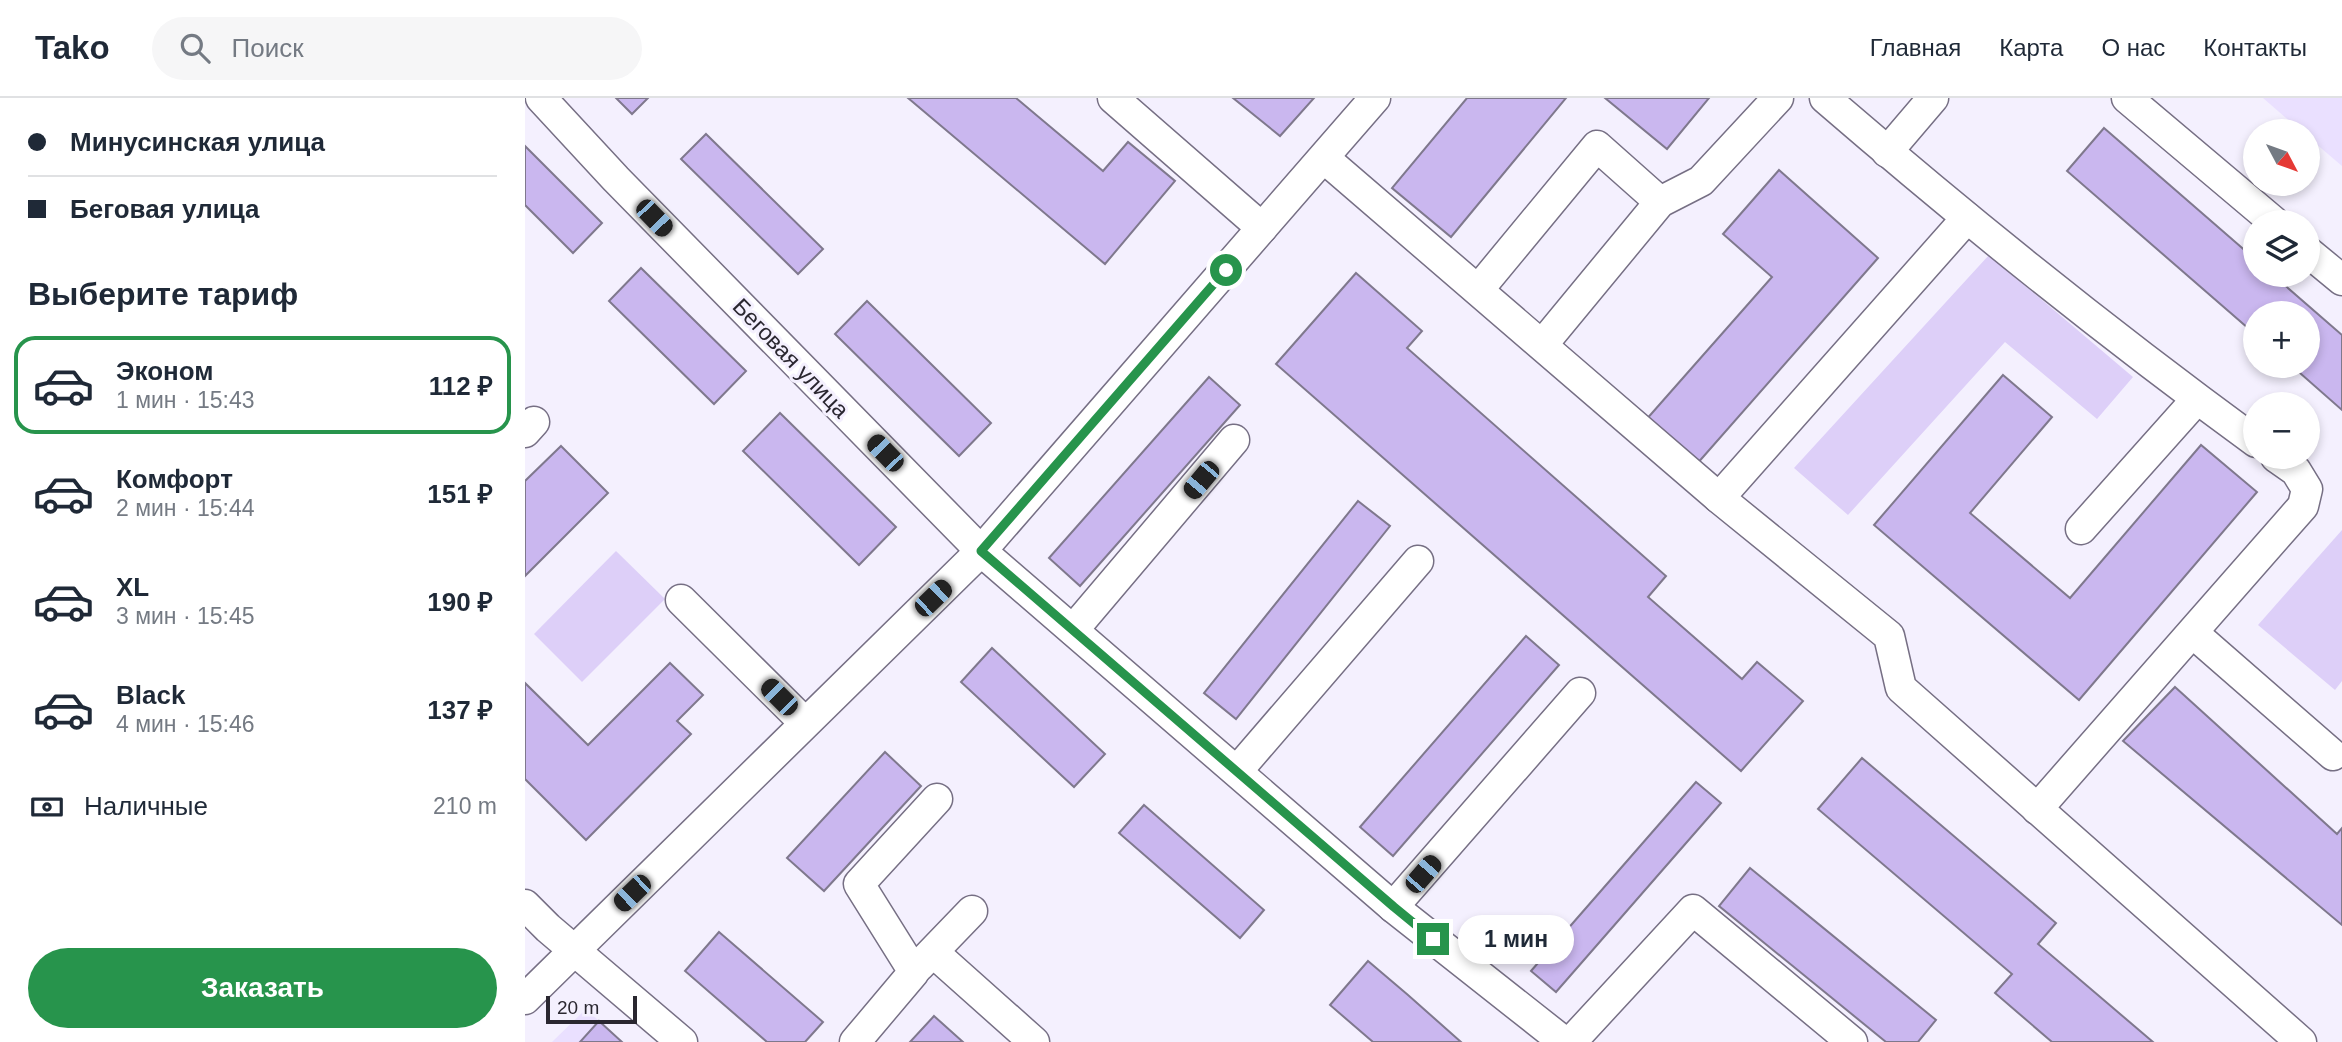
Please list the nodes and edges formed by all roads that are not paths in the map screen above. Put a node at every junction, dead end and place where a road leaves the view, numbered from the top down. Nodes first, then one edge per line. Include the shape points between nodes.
1 (541, 98) edge
2 (1113, 98) edge
3 (1375, 98) edge
4 (1778, 98) edge
5 (1825, 98) edge
6 (1933, 98) edge
7 (2127, 98) edge
8 (1887, 152) junction
9 (1324, 158) junction
10 (1660, 202) junction
11 (2260, 210) edge
12 (1967, 218) junction
13 (1262, 229) junction
14 (2320, 262) edge
15 (2342, 280) edge
16 (1478, 290) junction
17 (1542, 345) junction
18 (2197, 399) junction
19 (2243, 433) edge
20 (1234, 440) dead end
21 (2293, 469) edge
22 (1719, 498) junction
23 (2081, 529) dead end
24 (981, 551) junction
25 (1418, 561) dead end
26 (681, 600) dead end
27 (1073, 630) junction
28 (2193, 633) junction
29 (1580, 693) dead end
30 (805, 723) junction
31 (2333, 755) dead end
32 (1237, 771) junction
33 (937, 799) dead end
34 (2037, 809) junction
35 (525, 905) edge
36 (1394, 907) junction
37 (972, 911) dead end
38 (574, 949) junction
39 (924, 962) junction
40 (525, 999) edge
41 (1558, 1039) edge
42 (682, 1042) edge
43 (855, 1042) edge
44 (1034, 1042) edge
45 (1852, 1042) edge
46 (2301, 1042) edge

1 - 24 street, Беговая улица
2 - 13 street
3 - 9 street
4 - 10 street via 1701,181
5 - 8 street
6 - 8 street
7 - 11 street
8 - 12 street
9 - 13 street
9 - 16 street
10 - 16 street via 1597,146
10 - 17 street
12 - 18 street
12 - 22 street
13 - 24 street
14 - 15 street
16 - 17 street
17 - 22 street
18 - 19 street
18 - 23 street
20 - 27 street
21 - 28 street via 2307,489 2303,506
22 - 34 street via 1889,636 1901,688
24 - 27 street, Беговая улица
24 - 30 street
25 - 32 street
26 - 30 street
27 - 32 street, Беговая улица
28 - 31 street
28 - 34 street
29 - 36 street
30 - 38 street
32 - 36 street, Беговая улица
33 - 39 street via 859,884
34 - 46 street
35 - 38 street
36 - 41 street, Беговая улица
37 - 39 street
38 - 40 street
38 - 42 street
39 - 43 street
39 - 44 street
41 - 45 street via 1693,910

